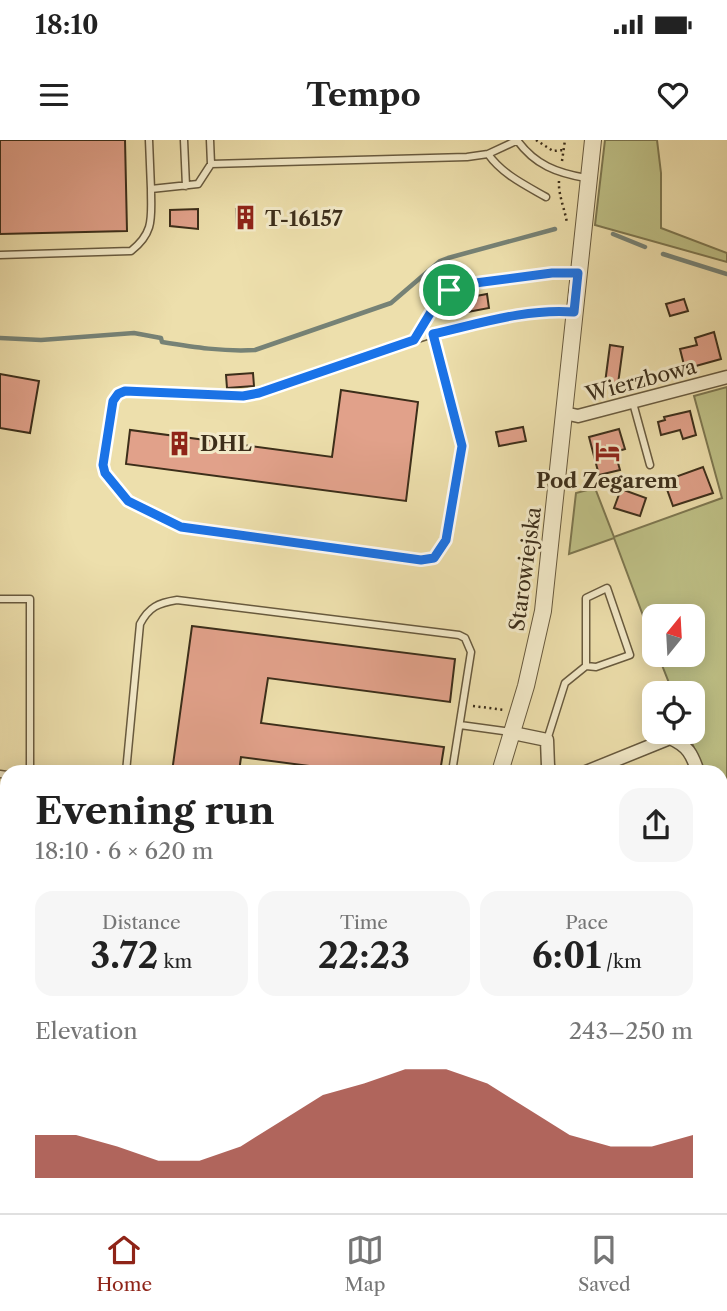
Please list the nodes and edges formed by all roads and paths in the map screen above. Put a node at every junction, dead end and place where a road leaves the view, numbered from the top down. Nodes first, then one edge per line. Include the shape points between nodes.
1 (149, 140) edge
2 (184, 140) edge
3 (210, 140) edge
4 (517, 140) edge
5 (536, 140) edge
6 (565, 140) edge
7 (593, 140) edge
8 (488, 154) junction
9 (211, 164) junction
10 (588, 179) junction
11 (186, 186) junction
12 (151, 189) junction
13 (558, 190) dead end
14 (546, 197) dead end
15 (568, 223) dead end
16 (0, 256) edge
17 (578, 273) junction
18 (574, 312) junction
19 (433, 334) junction
20 (414, 340) junction
21 (727, 377) edge
22 (633, 403) junction
23 (564, 413) junction
24 (650, 465) dead end
25 (0, 599) edge
26 (586, 666) junction
27 (463, 704) junction
28 (506, 710) dead end
29 (460, 725) junction
30 (513, 733) junction
31 (547, 740) junction
32 (30, 765) edge
33 (127, 765) edge
34 (453, 765) edge
35 (502, 765) edge
36 (548, 765) edge
37 (603, 765) edge
38 (695, 765) edge

1 - 12 lane
2 - 11 lane
3 - 9 lane
4 - 8 lane
4 - 10 lane via 545,167
5 - 6 path via 553,151 564,150
7 - 10 street, Starowiejska
8 - 9 lane
8 - 14 lane via 495,164
9 - 11 lane via 198,184
10 - 17 street, Starowiejska
11 - 12 lane
12 - 16 lane via 151,224 145,240 131,251
13 - 15 path
17 - 18 street, Starowiejska
17 - 20 lane via 460,285 440,297
18 - 19 lane via 554,310
18 - 23 street, Starowiejska
19 - 20 lane
19 - 20 lane via 462,446 446,540 434,558 421,560 181,527 135,507 105,473 113,401 118,394 243,396
21 - 22 street, Wierzbowa
22 - 23 street, Wierzbowa via 578,416
22 - 24 lane
23 - 30 street, Starowiejska via 543,611
25 - 32 lane via 30,599
26 - 26 lane via 630,655 607,588 586,598
26 - 31 lane via 565,683
27 - 28 path
27 - 29 lane
27 - 33 lane via 471,652 459,635 177,600 158,603 140,624
29 - 30 lane
29 - 34 lane
30 - 31 street
30 - 35 street, Starowiejska
31 - 36 street
37 - 38 street via 670,738 691,753

